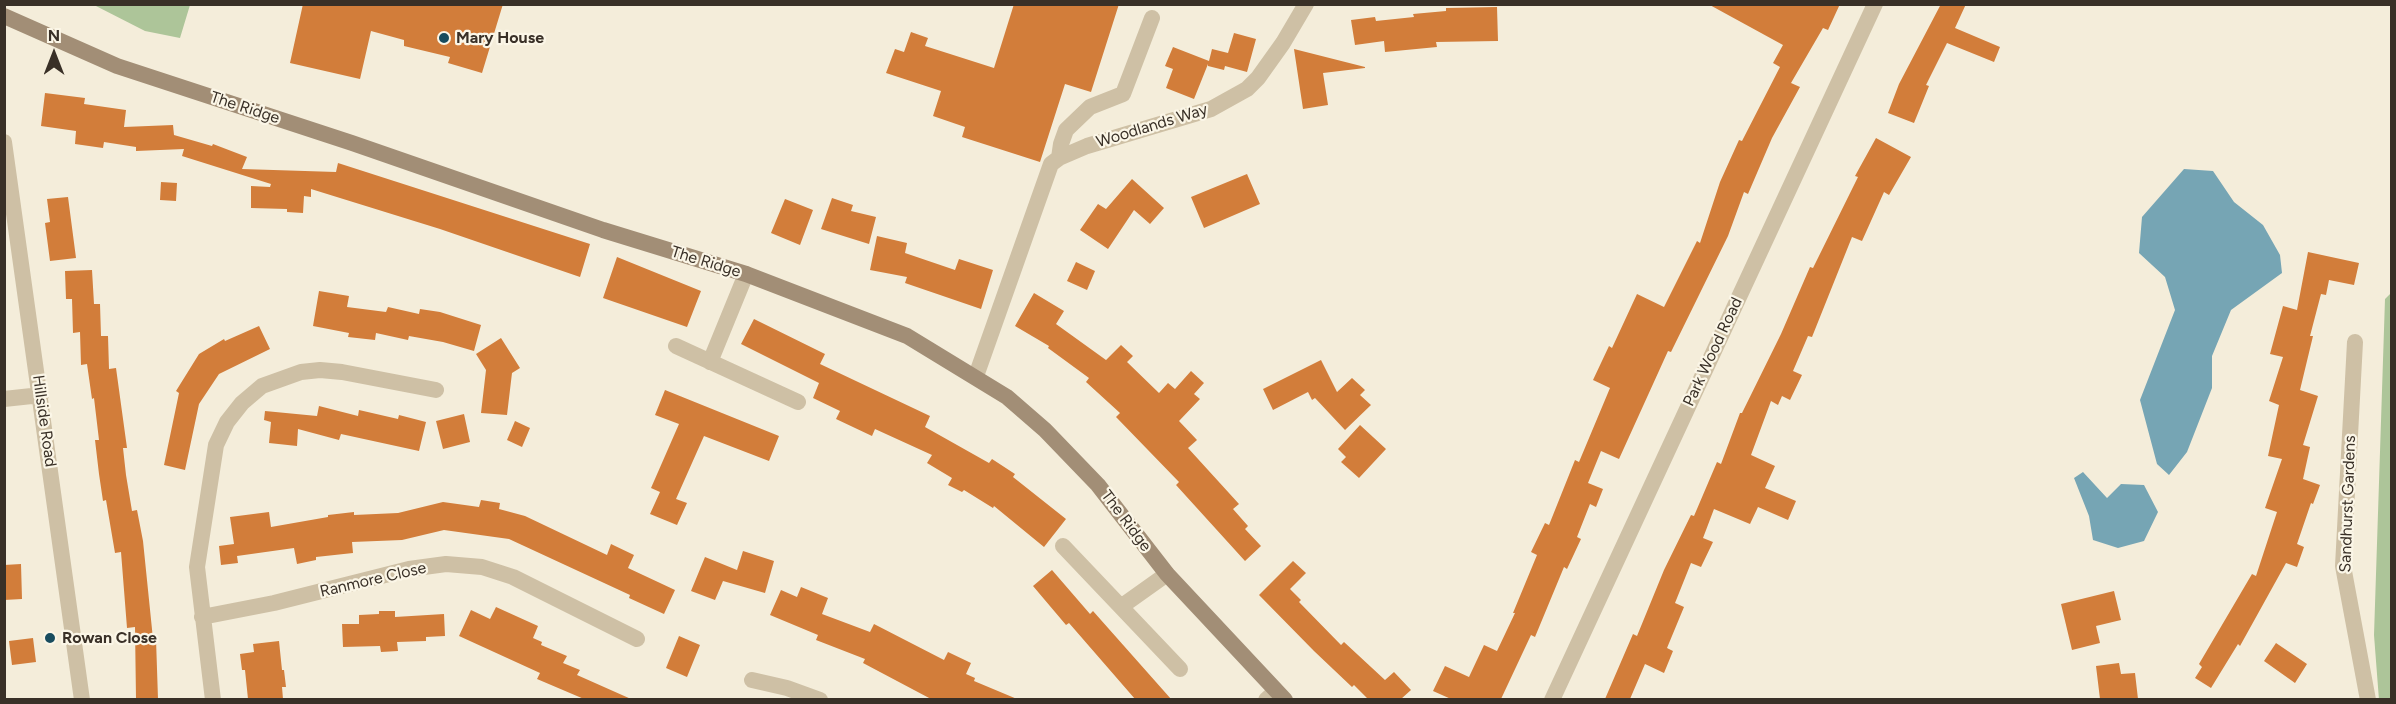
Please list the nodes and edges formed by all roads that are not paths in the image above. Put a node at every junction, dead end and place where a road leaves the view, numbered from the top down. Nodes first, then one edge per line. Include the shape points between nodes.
1 (1305, 4) edge
2 (1875, 4) edge
3 (4, 16) edge
4 (1152, 18) dead end
5 (4, 142) edge
6 (1059, 158) junction
7 (7, 183) edge
8 (746, 274) junction
9 (2355, 342) dead end
10 (676, 346) dead end
11 (710, 362) junction
12 (975, 376) junction
13 (436, 390) dead end
14 (41, 394) junction
15 (4, 399) edge
16 (798, 402) dead end
17 (1063, 546) dead end
18 (1167, 574) junction
19 (1122, 606) junction
20 (202, 617) junction
21 (637, 639) dead end
22 (1180, 669) dead end
23 (752, 680) dead end
24 (1276, 697) edge
25 (82, 699) edge
26 (213, 699) edge
27 (820, 699) edge
28 (1552, 699) edge
29 (2368, 699) edge

1 - 6 street, Woodlands Way via 1283,44 1246,89 1211,109
2 - 28 street, Park Wood Road
3 - 8 main road, The Ridge via 117,66 603,230
4 - 6 street, Woodlands Way via 1123,94 1090,107 1066,130
5 - 7 street, Hillside Road
6 - 12 street, Woodlands Way via 1051,164
7 - 14 street, Hillside Road
8 - 11 street
8 - 12 main road, The Ridge via 907,336
9 - 29 street, Sandhurst Gardens via 2343,566
10 - 11 street
11 - 16 street
12 - 18 main road, The Ridge via 1007,397 1076,461
13 - 20 street via 320,370 280,378 262,386 242,403 216,445 197,567
14 - 15 street
14 - 25 street, Hillside Road
17 - 19 street
18 - 19 street
18 - 24 main road, The Ridge
19 - 22 street
20 - 21 street, Ranmore Close via 446,564 482,567 513,577
20 - 26 street
23 - 27 street

